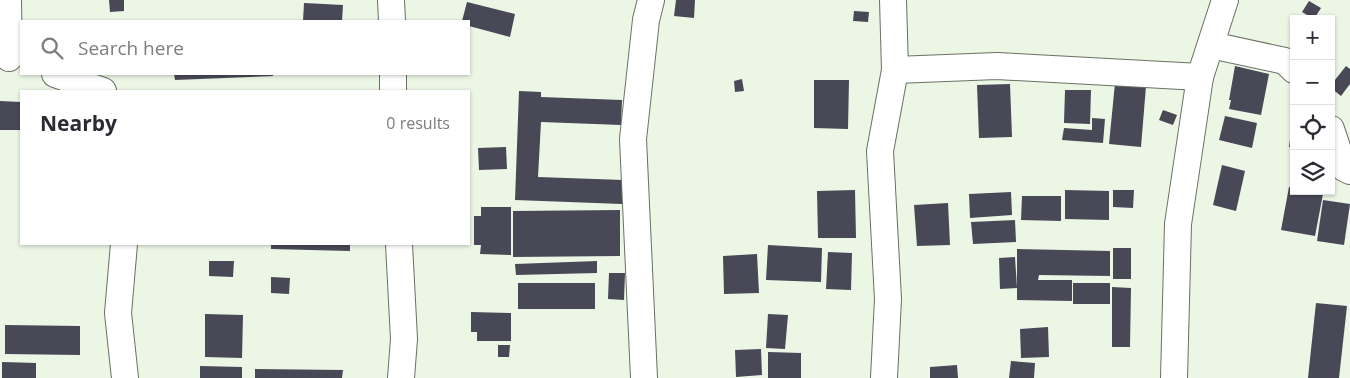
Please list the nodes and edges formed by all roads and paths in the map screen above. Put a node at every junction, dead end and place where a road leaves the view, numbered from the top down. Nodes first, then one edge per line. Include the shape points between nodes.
1 (8, 0) edge
2 (391, 0) edge
3 (651, 0) edge
4 (893, 0) edge
5 (1225, 0) edge
6 (392, 20) edge
7 (1211, 45) junction
8 (10, 60) edge
9 (1290, 66) edge
10 (895, 70) junction
11 (58, 75) edge
12 (393, 75) edge
13 (1200, 77) junction
14 (99, 90) edge
15 (393, 90) edge
16 (1335, 142) edge
17 (1350, 171) edge
18 (124, 245) edge
19 (399, 245) edge
20 (125, 378) edge
21 (400, 378) edge
22 (644, 378) edge
23 (884, 378) edge
24 (1174, 378) edge

1 - 8 street
2 - 6 street
3 - 22 street via 646,20 634,140
4 - 10 street
5 - 7 street
7 - 9 street via 1285,61
7 - 13 street
10 - 13 street via 996,66
10 - 23 street via 880,151 888,299
11 - 14 street
12 - 15 street
13 - 24 street via 1178,224
16 - 17 street via 1344,168
18 - 20 street via 118,313
19 - 21 street via 404,339

